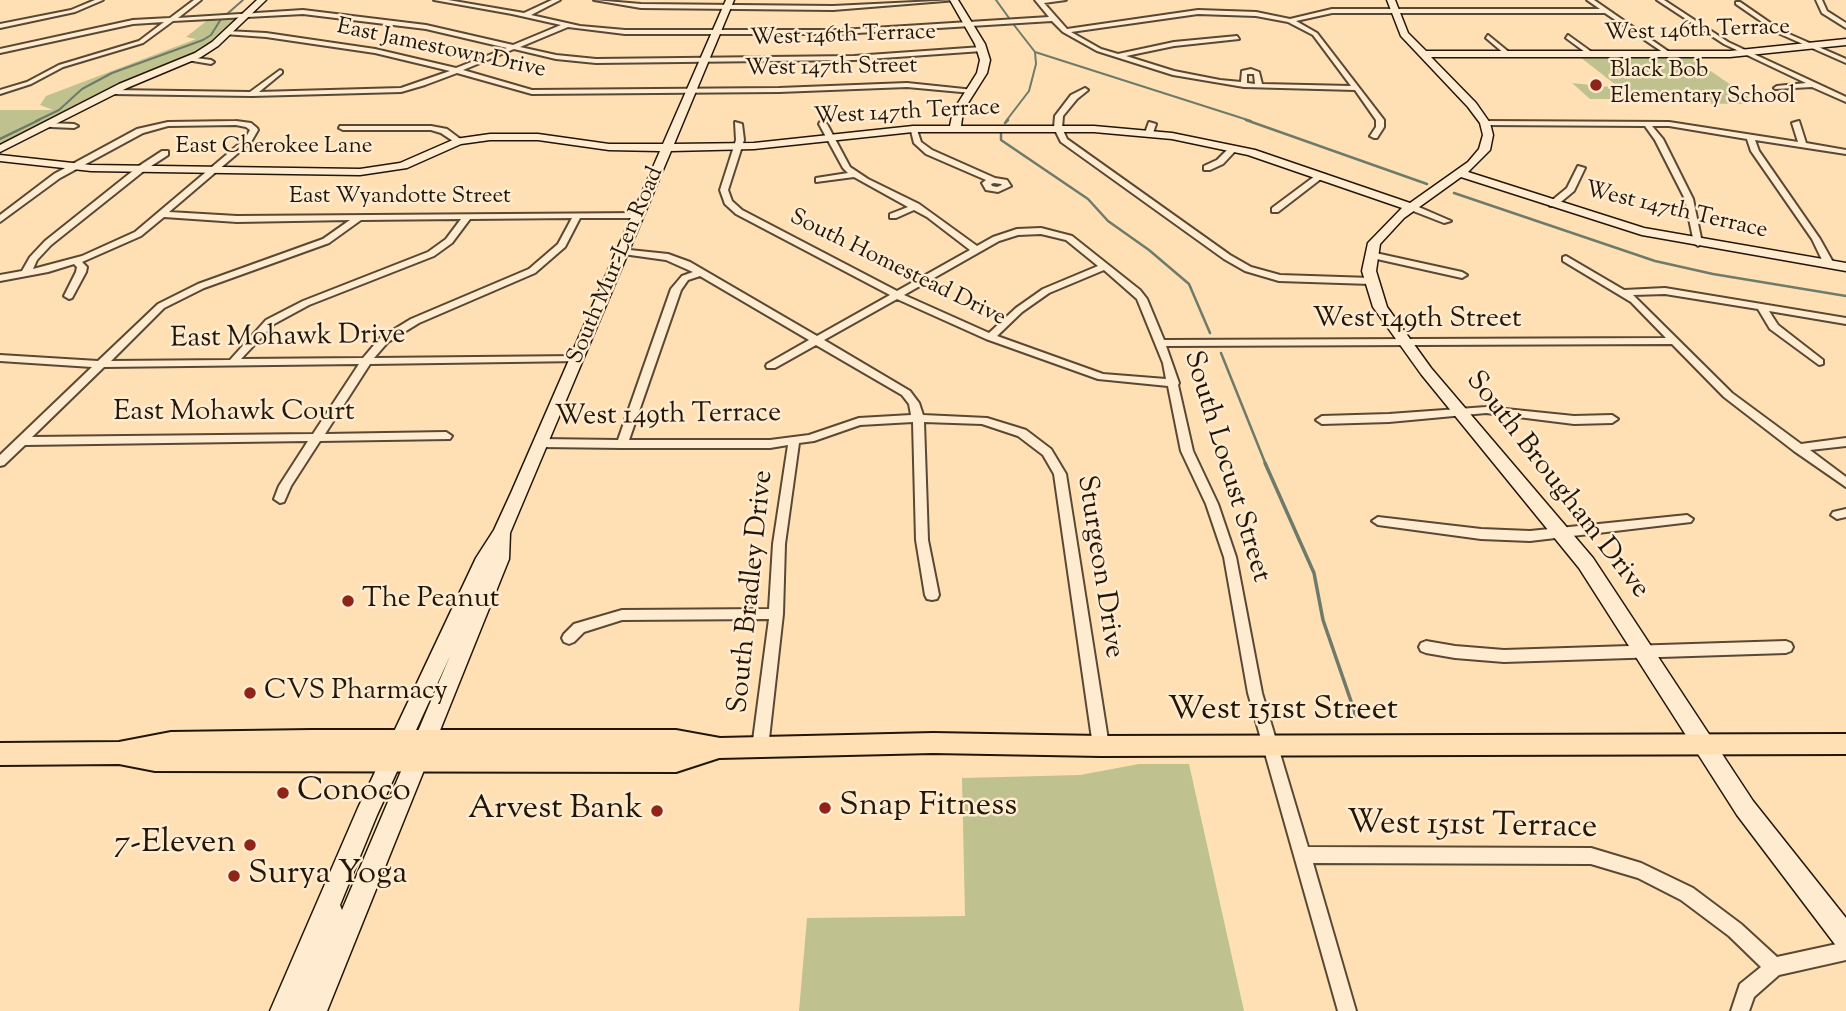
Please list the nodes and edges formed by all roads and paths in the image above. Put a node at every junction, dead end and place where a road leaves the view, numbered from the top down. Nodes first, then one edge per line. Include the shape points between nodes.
1 (100, 0) edge
2 (198, 0) edge
3 (262, 0) edge
4 (437, 0) edge
5 (556, 0) edge
6 (597, 0) edge
7 (954, 0) edge
8 (1063, 0) edge
9 (1590, 0) edge
10 (1660, 0) edge
11 (1819, 0) edge
12 (1039, 1) edge
13 (729, 3) edge
14 (1738, 3) dead end
15 (1393, 6) edge
16 (1606, 11) junction
17 (244, 15) junction
18 (526, 15) junction
19 (173, 19) junction
20 (1054, 19) junction
21 (1290, 21) junction
22 (968, 23) junction
23 (568, 25) junction
24 (0, 26) edge
25 (1846, 26) edge
26 (1065, 31) junction
27 (226, 33) junction
28 (716, 33) junction
29 (1488, 37) dead end
30 (1568, 37) dead end
31 (1237, 38) dead end
32 (1846, 42) edge
33 (1810, 46) junction
34 (516, 47) junction
35 (982, 49) junction
36 (0, 51) edge
37 (1424, 54) junction
38 (1508, 54) junction
39 (1591, 54) junction
40 (1669, 54) junction
41 (1747, 54) junction
42 (1118, 56) junction
43 (189, 59) junction
44 (705, 61) junction
45 (1846, 61) edge
46 (211, 62) dead end
47 (458, 70) junction
48 (280, 72) dead end
49 (348, 83) dead end
50 (1815, 84) junction
51 (1244, 85) junction
52 (1259, 86) junction
53 (1357, 88) junction
54 (1777, 88) dead end
55 (1085, 90) dead end
56 (692, 91) junction
57 (972, 91) junction
58 (0, 92) edge
59 (112, 92) junction
60 (339, 92) junction
61 (252, 94) junction
62 (1846, 100) edge
63 (1485, 123) junction
64 (1646, 123) junction
65 (1796, 123) dead end
66 (738, 124) dead end
67 (823, 124) dead end
68 (51, 125) junction
69 (74, 126) dead end
70 (343, 128) dead end
71 (956, 128) junction
72 (1058, 128) junction
73 (913, 129) junction
74 (1374, 136) dead end
75 (1751, 136) junction
76 (830, 137) junction
77 (459, 141) junction
78 (1802, 144) junction
79 (737, 147) junction
80 (667, 148) junction
81 (1234, 148) junction
82 (0, 149) edge
83 (1846, 152) edge
84 (165, 153) dead end
85 (0, 158) edge
86 (73, 167) junction
87 (142, 168) junction
88 (1207, 168) dead end
89 (1581, 168) dead end
90 (215, 169) junction
91 (1460, 173) junction
92 (856, 174) junction
93 (1322, 175) junction
94 (819, 180) dead end
95 (993, 180) dead end
96 (1553, 204) junction
97 (916, 206) junction
98 (1411, 207) junction
99 (1275, 211) dead end
100 (163, 214) junction
101 (638, 215) junction
102 (577, 216) junction
103 (892, 216) dead end
104 (467, 217) junction
105 (359, 218) junction
106 (0, 219) edge
107 (1447, 221) dead end
108 (1698, 243) junction
109 (976, 250) junction
110 (623, 251) junction
111 (1371, 255) junction
112 (1566, 259) dead end
113 (76, 261) junction
114 (1829, 264) junction
115 (1106, 266) junction
116 (1846, 267) edge
117 (701, 272) junction
118 (26, 274) junction
119 (1462, 275) dead end
120 (0, 278) edge
121 (1371, 281) junction
122 (1622, 292) junction
123 (897, 295) junction
124 (69, 296) dead end
125 (1760, 306) junction
126 (1846, 321) edge
127 (990, 337) junction
128 (818, 340) junction
129 (1402, 341) junction
130 (1674, 341) junction
131 (1160, 343) junction
132 (0, 358) edge
133 (577, 359) junction
134 (367, 361) junction
135 (233, 362) junction
136 (1819, 362) dead end
137 (99, 363) junction
138 (771, 366) dead end
139 (1174, 383) junction
140 (1460, 412) junction
141 (918, 419) junction
142 (1612, 419) dead end
143 (1322, 420) dead end
144 (446, 436) dead end
145 (317, 438) junction
146 (22, 440) junction
147 (794, 441) junction
148 (1846, 442) edge
149 (541, 443) junction
150 (622, 444) junction
151 (1798, 448) junction
152 (0, 462) edge
153 (1846, 483) edge
154 (280, 499) dead end
155 (1687, 519) dead end
156 (1378, 521) dead end
157 (1562, 533) junction
158 (932, 595) dead end
159 (776, 614) junction
160 (569, 638) dead end
161 (1426, 647) dead end
162 (1786, 647) dead end
163 (1645, 653) junction
164 (1704, 744) junction
165 (1846, 744) edge
166 (1101, 746) junction
167 (1269, 746) junction
168 (760, 748) junction
169 (409, 750) junction
170 (1, 755) edge
171 (1302, 855) junction
172 (330, 900) junction
173 (1846, 938) edge
174 (1846, 951) edge
175 (1774, 967) junction
176 (314, 1009) edge
177 (283, 1011) edge
178 (1347, 1011) edge
179 (1740, 1011) edge

1 - 24 street via 80,9
2 - 19 street
3 - 17 street
4 - 18 street
5 - 18 street
6 - 13 street via 641,6
7 - 13 street via 850,8
7 - 22 street
8 - 12 street
9 - 16 street
10 - 41 street
11 - 25 street via 1824,12
12 - 20 street
13 - 28 street, South Mur-Len Road
14 - 33 street
15 - 16 street
15 - 21 street via 1322,12
15 - 37 street via 1404,34
16 - 40 street
17 - 19 street, West 146th Terrace
17 - 27 street
17 - 34 street, West 146th Terrace via 319,12 426,27
18 - 23 street
19 - 36 street, West 146th Terrace via 124,24
19 - 58 street via 141,41 61,66
20 - 22 street
20 - 26 street
21 - 26 street via 1256,13 1198,12
21 - 53 street via 1315,34
22 - 28 street via 841,32
22 - 35 street
23 - 28 street via 625,32
23 - 34 street
26 - 42 street
27 - 43 street
27 - 47 street, East Jamestown Drive via 346,46
28 - 44 street, South Mur-Len Road
29 - 38 street
30 - 39 street, West 146th Terrace
31 - 42 street
32 - 33 street, West 146th Terrace
33 - 41 street, West 146th Terrace
33 - 45 street
34 - 44 street, West 146th Terrace via 581,61
34 - 47 street
35 - 44 street, West 146th Terrace
35 - 57 street via 985,65
37 - 38 street, West 146th Terrace
37 - 63 street
38 - 39 street, West 146th Terrace
39 - 40 street, West 146th Terrace
40 - 41 street, West 146th Terrace
41 - 50 street
42 - 51 street via 1173,73
43 - 46 street
43 - 59 street
44 - 56 street, South Mur-Len Road
47 - 56 street, East Jamestown Drive via 532,92
47 - 60 street via 414,87
48 - 61 street
49 - 60 street
50 - 54 street
50 - 62 street
51 - 52 street
51 - 52 street via 1244,72 1251,71 1257,73
52 - 53 street
53 - 74 street via 1380,120
55 - 72 street via 1059,116
56 - 57 street, West 147th Street via 907,85
56 - 80 street, South Mur-Len Road
57 - 71 street via 958,111
59 - 61 street
59 - 68 street
60 - 61 street
63 - 64 street
63 - 91 street via 1484,150
64 - 75 street
64 - 108 street via 1689,199
65 - 78 street
66 - 79 street, South Homestead Drive
67 - 76 street
68 - 69 street
68 - 82 street
70 - 77 street via 431,128
71 - 72 street, West 147th Terrace
71 - 73 street, West 147th Terrace
72 - 81 street, West 147th Terrace via 1150,128
72 - 121 street via 1068,144 1248,269 1294,280
73 - 76 street, West 147th Terrace
73 - 95 street via 918,143 929,152
75 - 78 street
75 - 114 street via 1755,151
76 - 79 street, West 147th Terrace
76 - 92 street
77 - 80 street, East Cherokee Lane via 527,137 608,147
77 - 90 street, East Cherokee Lane via 409,164 378,171
78 - 83 street
79 - 80 street, West 147th Terrace
79 - 123 street, South Homestead Drive via 724,190 732,207
80 - 101 street, South Mur-Len Road
81 - 88 street
81 - 93 street, West 147th Terrace
84 - 87 street
85 - 86 street, East Cherokee Lane
86 - 87 street, East Cherokee Lane
86 - 90 street via 132,134 159,125 236,123 252,127 253,134
86 - 106 street
87 - 90 street, East Cherokee Lane
87 - 118 street via 48,243
89 - 96 street via 1571,189
90 - 100 street
91 - 96 street, West 147th Terrace
91 - 98 street
92 - 94 street
92 - 97 street
93 - 98 street, West 147th Terrace
93 - 99 street
96 - 108 street, West 147th Terrace
97 - 103 street
97 - 109 street
98 - 107 street
98 - 111 street via 1381,233
100 - 105 street, East Wyandotte Street
100 - 113 street via 129,239
101 - 102 street, East Wyandotte Street
101 - 110 street, South Mur-Len Road
102 - 104 street, East Wyandotte Street
102 - 134 street via 562,245 544,262 517,279 404,327 384,340
104 - 105 street, East Wyandotte Street
104 - 135 street via 449,241 431,254 270,322
105 - 137 street via 326,241 173,298 147,316
108 - 114 street, West 147th Terrace
109 - 115 street, South Locust Street via 1008,234 1041,231 1069,238
109 - 123 street, South Locust Street
110 - 117 street via 668,257
110 - 133 street, South Mur-Len Road
111 - 119 street
111 - 121 street, South Brougham Drive
112 - 122 street
113 - 118 street
113 - 124 street via 82,267
114 - 116 street, West 147th Terrace
115 - 127 street via 1046,291
115 - 131 street, South Locust Street via 1142,299
117 - 128 street
117 - 150 street via 685,278 676,289
118 - 120 street
121 - 129 street, South Brougham Drive via 1380,307
122 - 125 street via 1665,291
122 - 130 street
123 - 127 street, South Homestead Drive
123 - 128 street, South Locust Street
125 - 126 street
125 - 136 street via 1774,327
127 - 139 street, South Homestead Drive via 1102,377
128 - 138 street
128 - 141 street via 906,393
129 - 130 street, West 149th Street
129 - 131 street, West 149th Street
129 - 140 street, South Brougham Drive
130 - 151 street via 1728,395
131 - 139 street, South Locust Street
132 - 137 street, East Mohawk Drive
133 - 134 street, East Mohawk Drive
133 - 149 street, South Mur-Len Road
134 - 135 street, East Mohawk Drive
134 - 145 street
135 - 137 street, East Mohawk Drive
137 - 146 street
139 - 167 street, South Locust Street via 1187,451 1230,557 1245,649
140 - 142 street
140 - 143 street
140 - 157 street, South Brougham Drive
141 - 147 street, West 149th Terrace via 859,422
141 - 158 street via 922,540
141 - 166 street, Sturgeon Drive via 974,419 1004,426 1030,438 1053,460 1062,485
144 - 145 street, East Mohawk Court
145 - 146 street, East Mohawk Court
145 - 154 street
146 - 152 street
147 - 150 street, West 149th Terrace
147 - 159 street, South Bradley Drive via 779,544
148 - 151 street
149 - 150 street, West 149th Terrace
149 - 169 street, South Mur-Len Road via 485,558
151 - 153 street
155 - 157 street
156 - 157 street via 1481,534
157 - 163 street, South Brougham Drive
159 - 160 street via 622,615 579,628
159 - 168 street, South Bradley Drive
161 - 163 street via 1486,655
162 - 163 street
163 - 164 street, South Brougham Drive
164 - 165 main road, West 151st Street
164 - 167 main road, West 151st Street
164 - 173 street, South Brougham Drive via 1767,838
166 - 167 main road, West 151st Street
166 - 168 main road, West 151st Street
167 - 171 street, South Locust Street
168 - 169 main road, West 151st Street via 720,748 676,761
169 - 170 main road, West 151st Street via 155,760 119,753
169 - 172 street, South Mur-Len Road
169 - 176 street, South Mur-Len Road
171 - 175 street, West 151st Terrace via 1591,856 1641,871 1687,894
171 - 178 street, South Locust Street
172 - 176 street via 328,939 304,997
172 - 177 street, South Mur-Len Road
174 - 175 street
175 - 179 street via 1747,991

